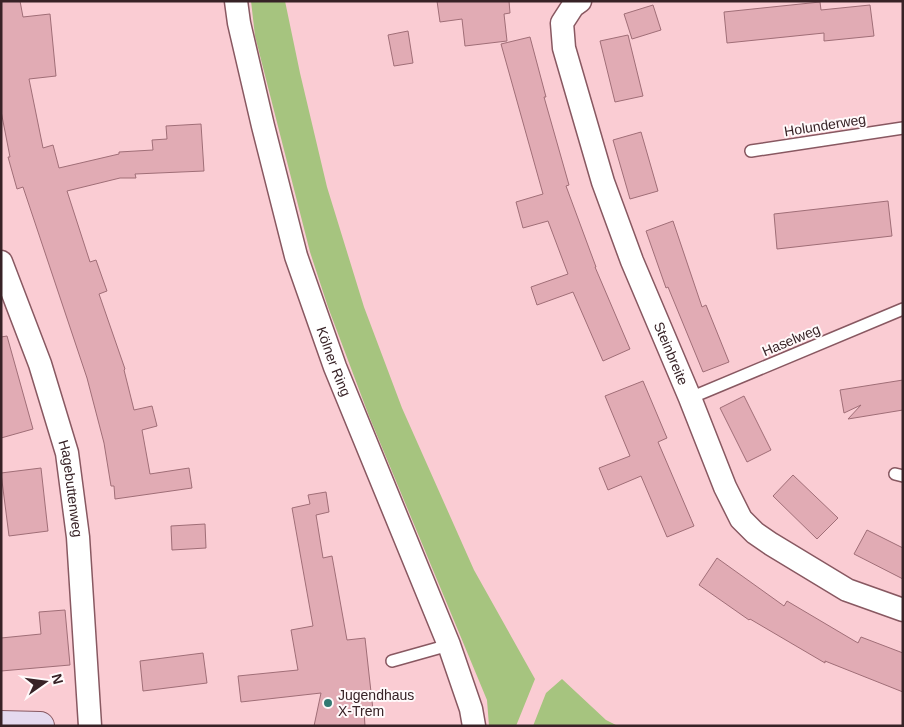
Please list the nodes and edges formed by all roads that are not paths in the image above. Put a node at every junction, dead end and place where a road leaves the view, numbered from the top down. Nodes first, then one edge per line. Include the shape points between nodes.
1 (236, 1) edge
2 (576, 4) edge
3 (903, 128) edge
4 (751, 151) dead end
5 (1, 262) edge
6 (903, 309) edge
7 (690, 398) junction
8 (903, 610) edge
9 (449, 645) junction
10 (392, 661) dead end
11 (471, 720) edge
12 (1, 725) edge
13 (40, 726) edge
14 (90, 726) edge

1 - 9 street, Kölner Ring via 296,256 335,367
2 - 7 street, Steinbreite via 562,24 564,48 603,182 632,261
3 - 4 lane, Holunderweg
5 - 14 street, Hagebuttenweg via 40,364 67,454 78,537
6 - 7 lane, Haselweg
7 - 8 street, Steinbreite via 741,519 755,533 847,590
9 - 10 lane
9 - 11 street, Kölner Ring
12 - 13 street

